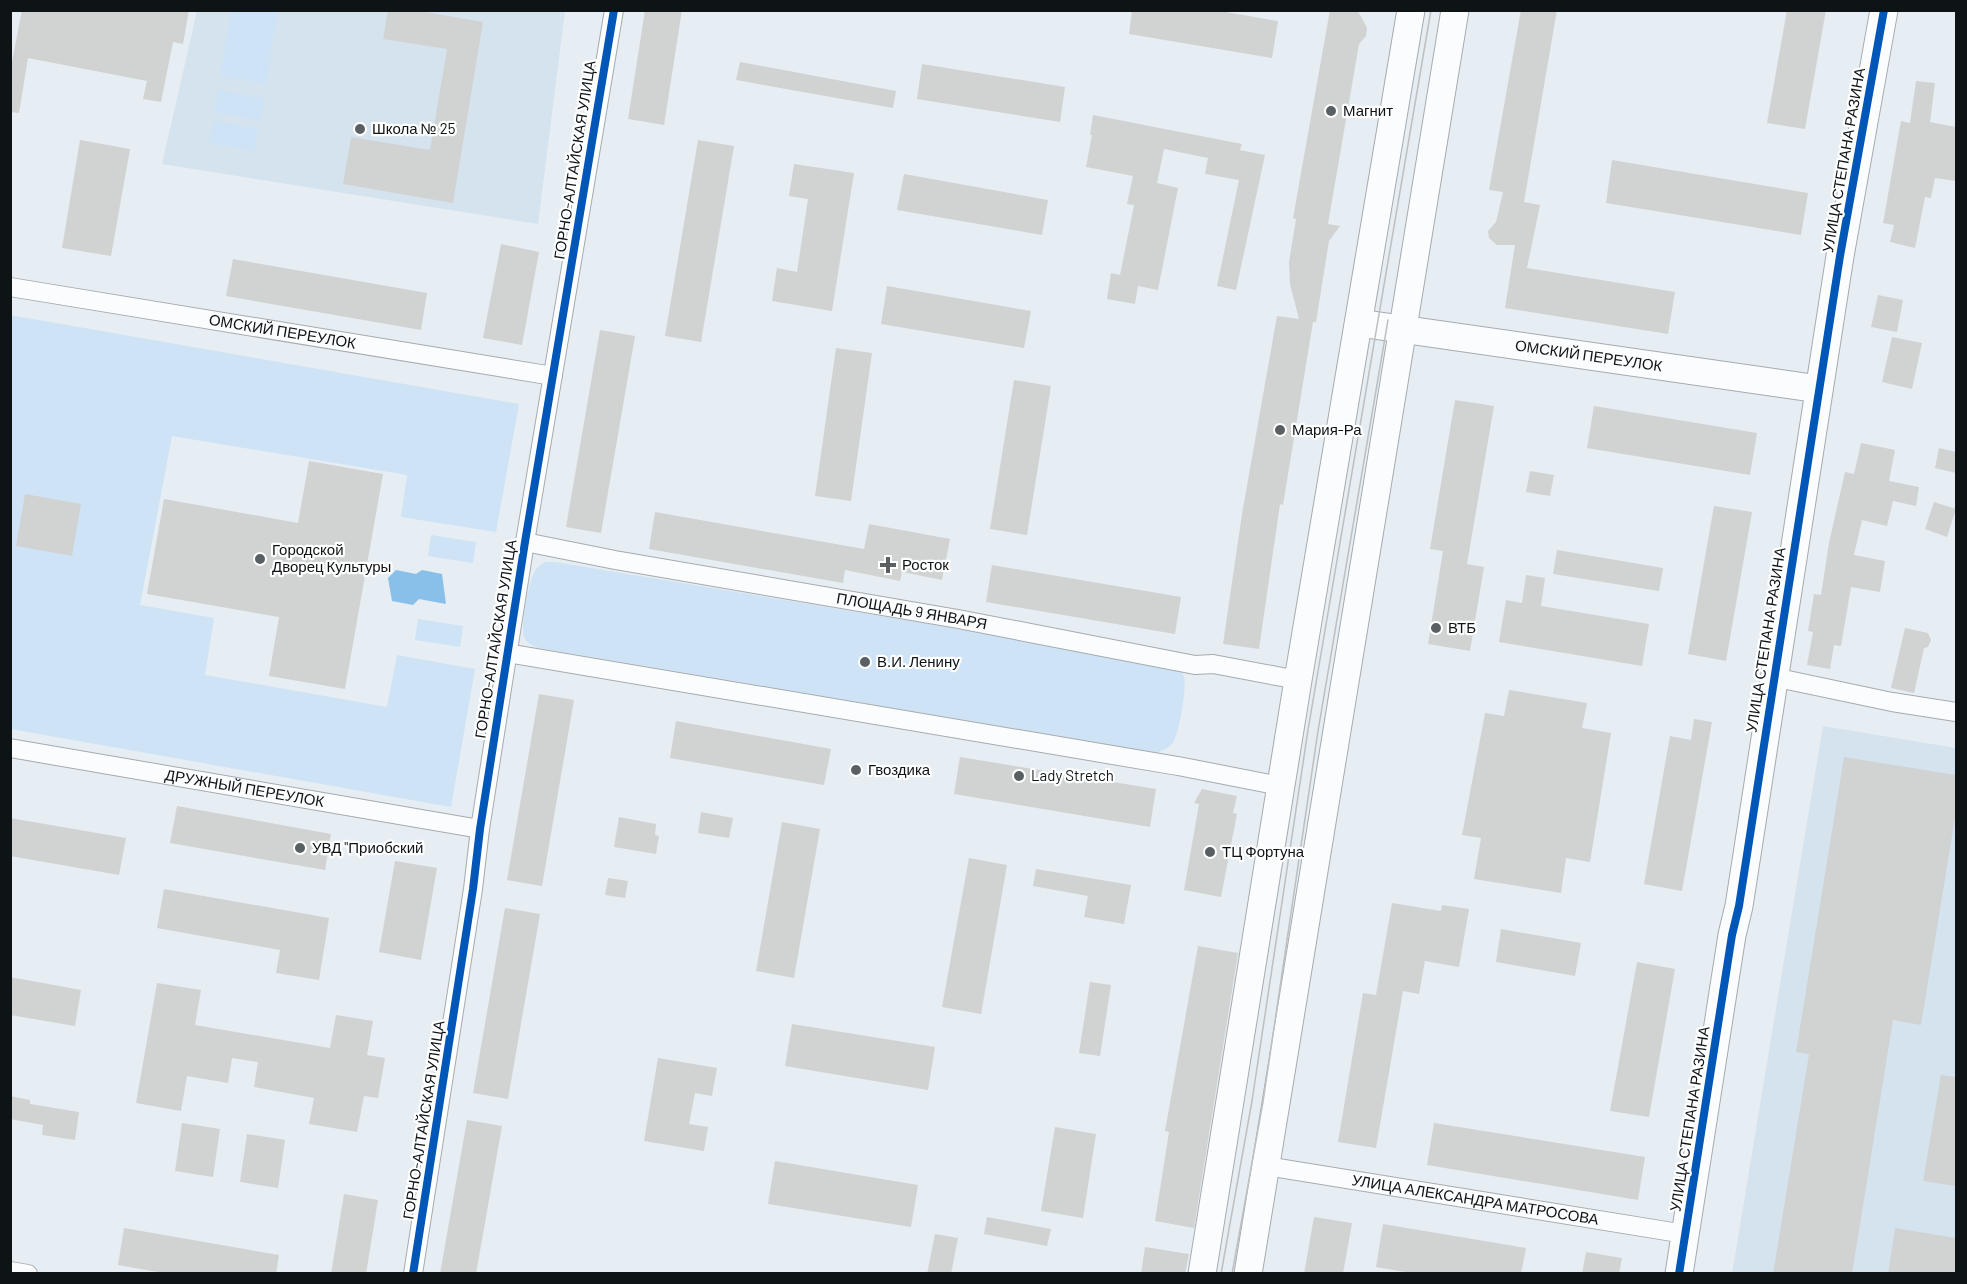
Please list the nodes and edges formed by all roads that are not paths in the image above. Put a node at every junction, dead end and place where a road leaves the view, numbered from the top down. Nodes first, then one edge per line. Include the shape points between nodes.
1 (614, 10) edge
2 (1412, 10) edge
3 (1455, 10) edge
4 (1884, 10) edge
5 (10, 287) edge
6 (1359, 323) junction
7 (1403, 329) junction
8 (553, 376) junction
9 (1819, 389) junction
10 (525, 542) junction
11 (507, 653) junction
12 (1773, 677) junction
13 (1298, 680) junction
14 (1956, 712) edge
15 (10, 748) edge
16 (1280, 786) junction
17 (480, 829) junction
18 (1266, 1166) junction
19 (1685, 1234) junction
20 (10, 1270) edge
21 (28, 1274) edge
22 (413, 1274) edge
23 (1202, 1274) edge
24 (1248, 1274) edge
25 (1679, 1274) edge

1 - 8 street, ГОРНО-АЛТАЙСКАЯ УЛИЦА
2 - 6 main road
3 - 7 main road
4 - 9 main road, УЛИЦА СТЕПАНА РАЗИНА
5 - 8 street, ОМСКИЙ ПЕРЕУЛОК
6 - 7 main road, ОМСКИЙ ПЕРЕУЛОК
6 - 13 main road
7 - 9 main road, ОМСКИЙ ПЕРЕУЛОК
7 - 18 main road
8 - 10 street, ГОРНО-АЛТАЙСКАЯ УЛИЦА
9 - 12 main road, УЛИЦА СТЕПАНА РАЗИНА
10 - 11 street, ГОРНО-АЛТАЙСКАЯ УЛИЦА
10 - 13 street, ПЛОЩАДЬ 9 ЯНВАРЯ via 1195,665 1213,664
11 - 16 street
11 - 17 street, ГОРНО-АЛТАЙСКАЯ УЛИЦА
12 - 14 street
12 - 19 main road, УЛИЦА СТЕПАНА РАЗИНА
13 - 16 main road
15 - 17 street, ДРУЖНЫЙ ПЕРЕУЛОК
16 - 23 main road
17 - 22 street, ГОРНО-АЛТАЙСКАЯ УЛИЦА
18 - 19 street, УЛИЦА АЛЕКСАНДРА МАТРОСОВА
18 - 24 main road
19 - 25 main road, УЛИЦА СТЕПАНА РАЗИНА
20 - 21 street

